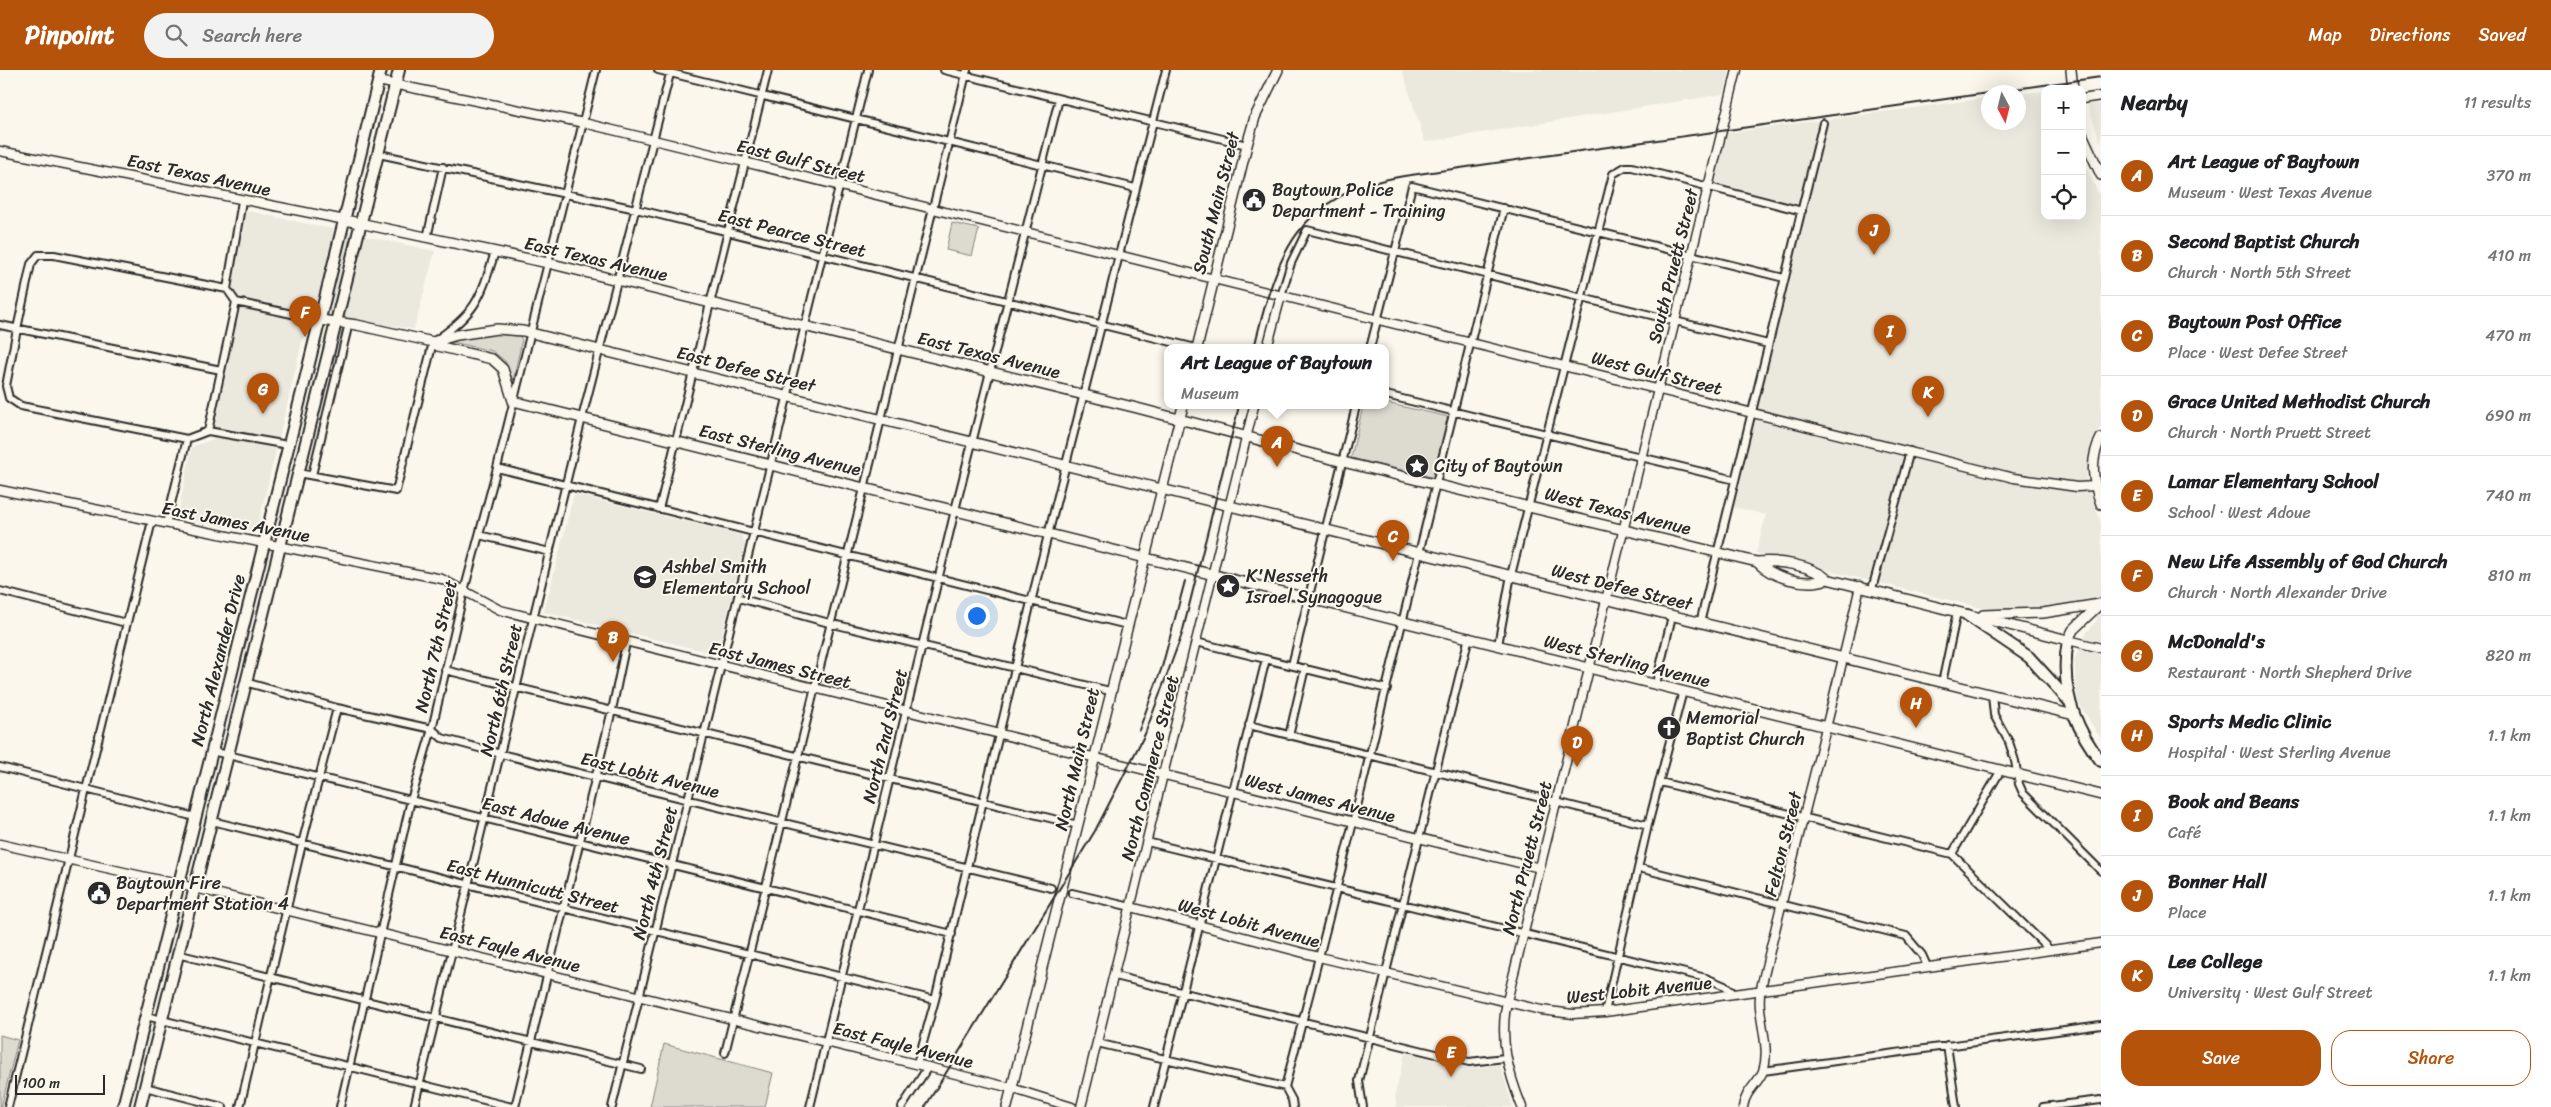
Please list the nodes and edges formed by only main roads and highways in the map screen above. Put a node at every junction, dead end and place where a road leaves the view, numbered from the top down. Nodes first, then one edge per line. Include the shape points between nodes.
1 (381, 70) edge
2 (399, 70) edge
3 (1278, 70) edge
4 (2071, 70) edge
5 (2073, 85) edge
6 (2086, 143) edge
7 (2101, 175) edge
8 (344, 220) junction
9 (360, 224) junction
10 (320, 320) junction
11 (336, 321) junction
12 (433, 342) junction
13 (1197, 344) edge
14 (302, 392) junction
15 (317, 396) junction
16 (1181, 409) edge
17 (1179, 419) junction
18 (2101, 438) edge
19 (1161, 491) junction
20 (2101, 504) edge
21 (1145, 557) junction
22 (1757, 562) junction
23 (1827, 579) junction
24 (2100, 603) edge
25 (1962, 614) junction
26 (2068, 640) junction
27 (238, 649) junction
28 (252, 652) junction
29 (2068, 701) junction
30 (2074, 715) junction
31 (2101, 761) edge
32 (2101, 795) edge
33 (123, 1107) edge
34 (140, 1107) edge
35 (1007, 1107) edge

1 - 8 main road, North Alexander Drive
2 - 9 main road, North Alexander Drive
3 - 13 main road, South Main Street via 1255,117
4 - 5 main road
6 - 7 main road
8 - 9 main road, East Texas Avenue
8 - 10 main road, North Alexander Drive
9 - 11 main road, North Alexander Drive
9 - 17 main road, East Texas Avenue via 548,263
10 - 11 main road, East Defee Street
10 - 14 main road, North Alexander Drive
11 - 12 main road, East Defee Street
11 - 15 main road, North Alexander Drive
12 - 19 main road, East Defee Street via 497,329 519,330
12 - 21 main road, East Sterling Avenue via 492,359 503,369 513,401
14 - 15 main road
14 - 27 main road, North Alexander Drive
15 - 28 main road, North Alexander Drive
16 - 17 main road
17 - 19 main road, North Main Street
17 - 22 main road, West Texas Avenue
18 - 20 main road via 2093,461 2094,486
19 - 21 main road, North Main Street
19 - 30 main road, West Defee Street
21 - 32 main road, West Sterling Avenue
21 - 35 main road, North Main Street
22 - 23 main road, West Texas Avenue via 1770,560 1794,565 1822,574
22 - 23 main road, West Texas Avenue via 1766,571 1780,577 1818,582
23 - 25 main road, West Texas Avenue
24 - 25 main road via 2035,614
24 - 26 main road via 2073,630
25 - 26 main road, West Texas Avenue
25 - 29 main road via 2028,657
26 - 29 main road via 2065,656
27 - 28 main road
27 - 33 main road, North Alexander Drive
28 - 34 main road, North Alexander Drive
29 - 30 main road
30 - 31 main road

